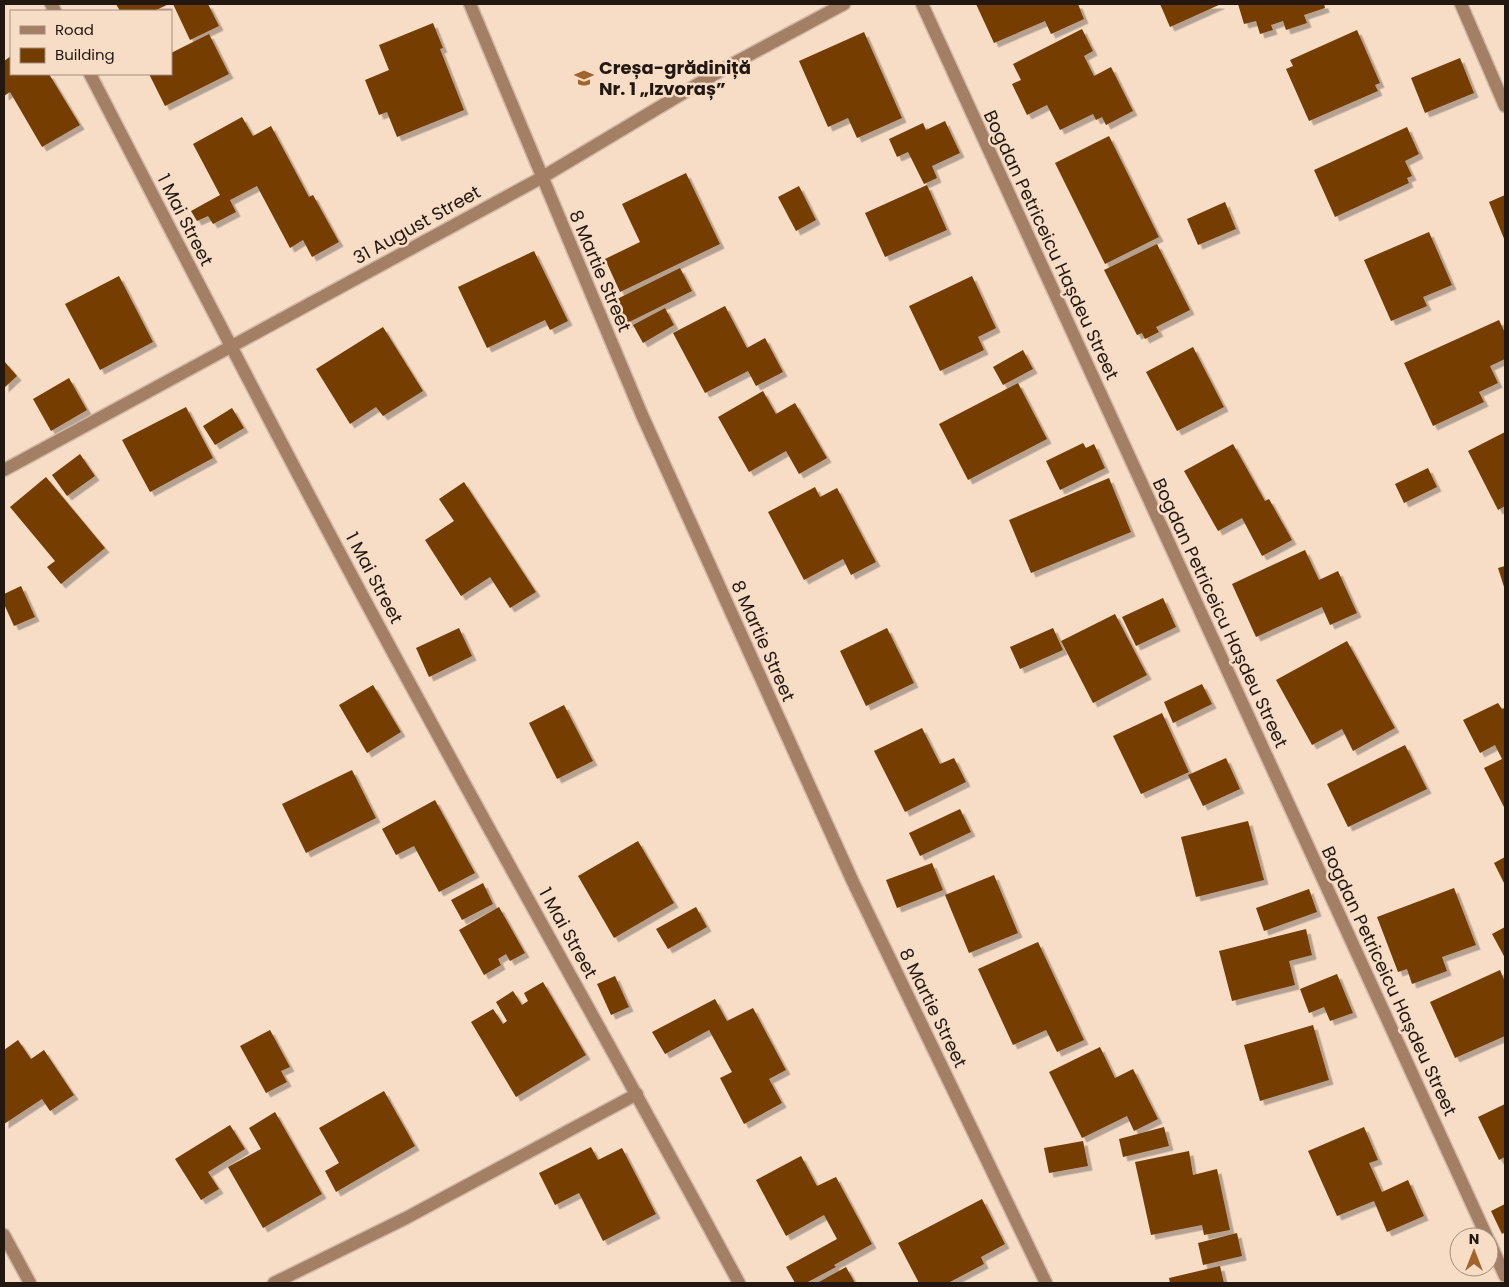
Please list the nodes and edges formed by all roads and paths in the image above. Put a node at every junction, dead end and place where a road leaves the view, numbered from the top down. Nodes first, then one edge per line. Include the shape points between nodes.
1 (470, 4) edge
2 (844, 4) edge
3 (922, 4) edge
4 (1461, 4) edge
5 (91, 75) edge
6 (1505, 106) edge
7 (541, 178) junction
8 (231, 346) junction
9 (4, 470) edge
10 (637, 1094) junction
11 (1482, 1227) edge
12 (4, 1235) edge
13 (1499, 1263) edge
14 (1505, 1276) edge
15 (30, 1283) edge
16 (274, 1283) edge
17 (739, 1283) edge
18 (1046, 1283) edge

1 - 7 street, 8 Martie Street
2 - 7 street, 31 August Street via 725,68
3 - 11 street, Bogdan Petriceicu Hașdeu Street
4 - 6 street
5 - 8 street, 1 Mai Street
7 - 8 street, 31 August Street
7 - 18 street, 8 Martie Street via 642,415 848,873
8 - 9 street, 31 August Street
8 - 10 street, 1 Mai Street via 426,713
10 - 16 street via 406,1218
10 - 17 street, 1 Mai Street
12 - 15 street
13 - 14 street

